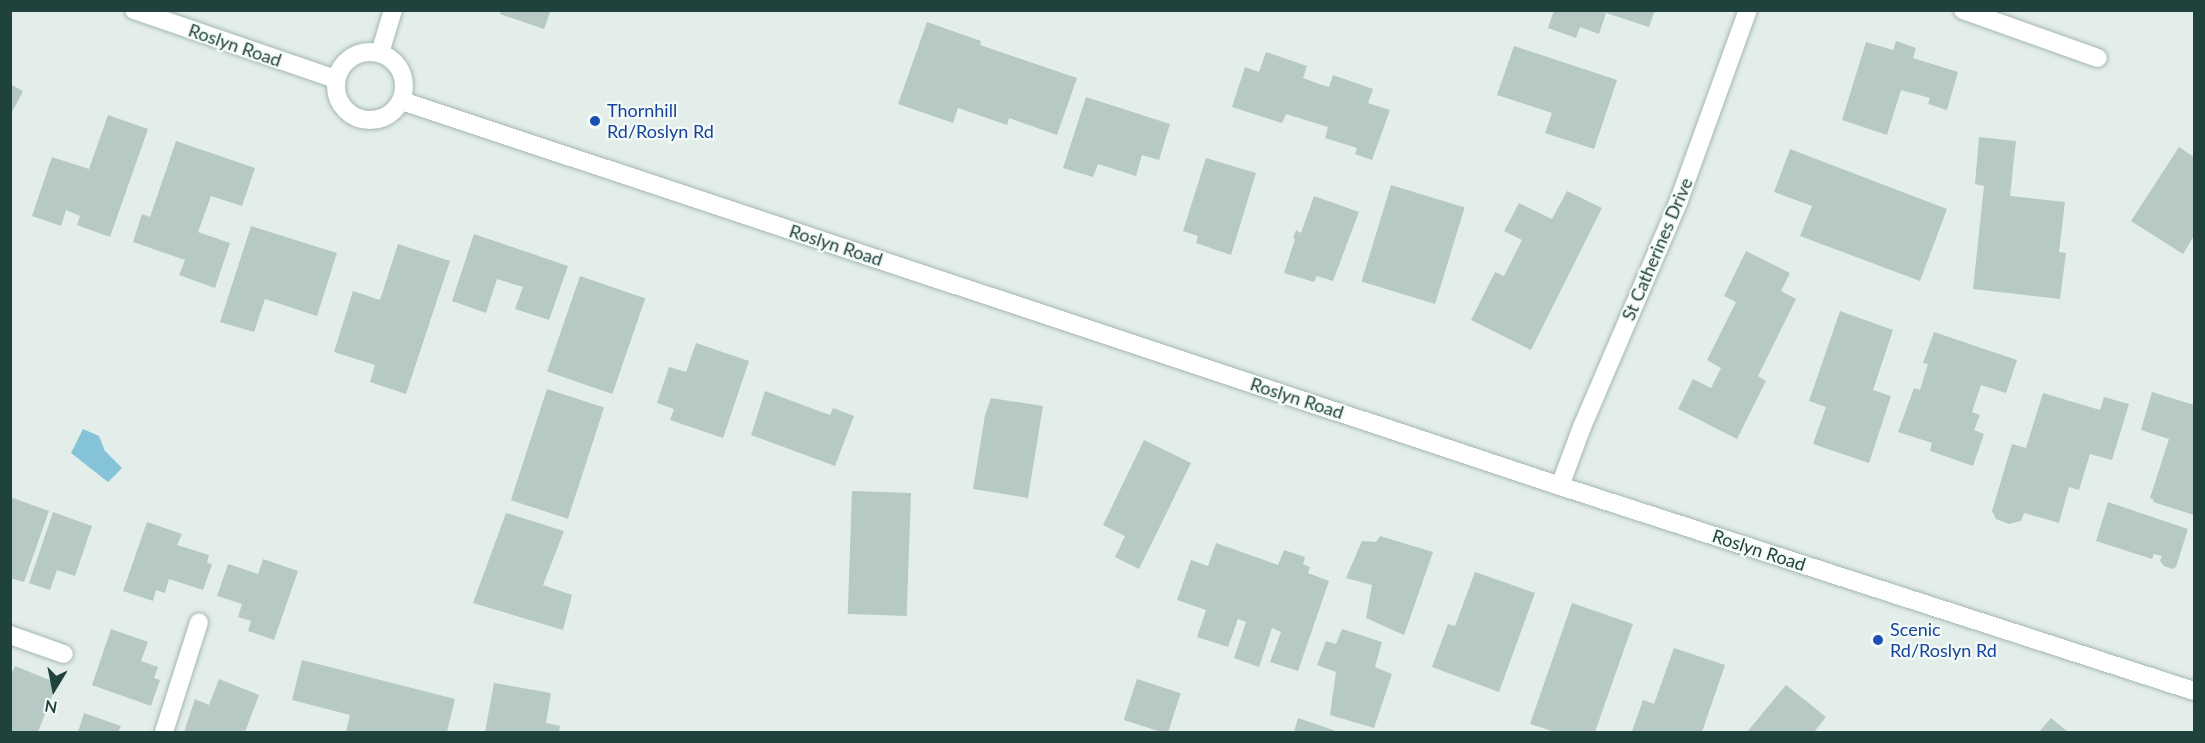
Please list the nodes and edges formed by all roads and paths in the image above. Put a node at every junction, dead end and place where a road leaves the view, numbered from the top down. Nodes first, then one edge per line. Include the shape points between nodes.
1 (134, 10) edge
2 (393, 10) edge
3 (1748, 10) edge
4 (1963, 10) edge
5 (380, 53) junction
6 (2098, 58) dead end
7 (336, 79) junction
8 (402, 100) junction
9 (1560, 486) junction
10 (199, 622) dead end
11 (10, 635) edge
12 (64, 654) dead end
13 (2194, 691) edge
14 (164, 732) edge

1 - 7 street, Roslyn Road
2 - 5 street
3 - 9 street, St Catherines Drive via 1678,203
4 - 6 street
5 - 7 street via 370,51 352,57
5 - 8 street via 390,58 401,72 405,89
7 - 8 street via 339,101 355,117 376,120 396,110
8 - 9 street, Roslyn Road
9 - 13 street, Roslyn Road
10 - 14 street
11 - 12 street

